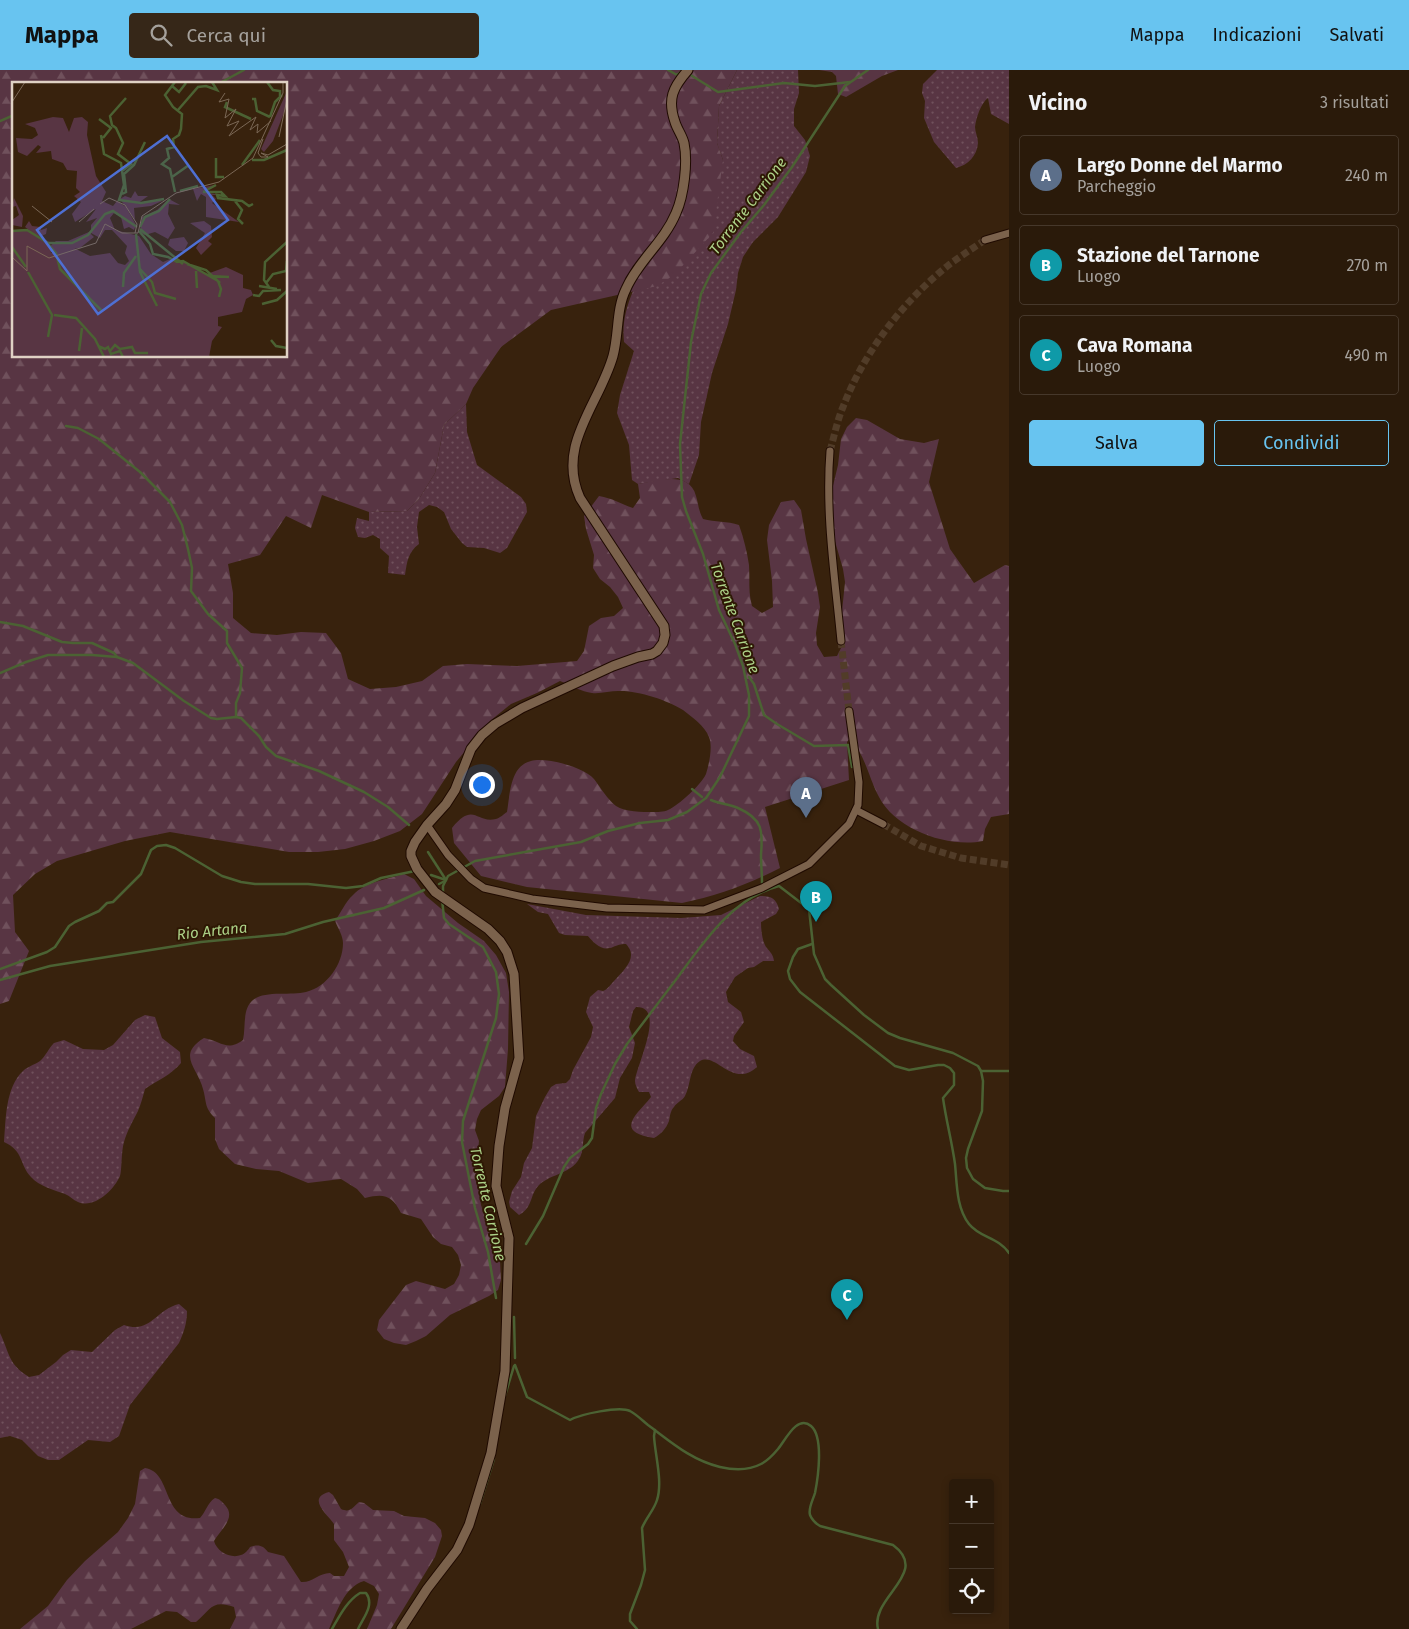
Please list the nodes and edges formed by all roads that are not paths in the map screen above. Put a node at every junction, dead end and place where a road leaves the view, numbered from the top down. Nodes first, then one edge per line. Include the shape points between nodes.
1 (688, 70) edge
2 (1009, 233) edge
3 (985, 240) tunnel mouth
4 (830, 452) tunnel mouth
5 (841, 641) tunnel mouth
6 (850, 711) tunnel mouth
7 (856, 810) junction
8 (883, 824) tunnel mouth
9 (427, 825) junction
10 (401, 1629) edge

1 - 9 street via 672,94 672,111 683,141 687,167 677,211 625,289 616,345 575,445 572,461 580,498 664,626 665,635 652,654 613,666 495,724 472,749 455,790
2 - 3 street
4 - 5 street via 828,482
6 - 7 street via 859,782
7 - 8 street
7 - 9 street via 849,824 809,864 762,888 704,910 607,908 532,899 484,888 448,855
9 - 10 street via 411,850 417,869 435,892 488,929 507,952 514,974 519,1058 505,1108 496,1186 509,1238 505,1371 491,1452 469,1525 457,1550

